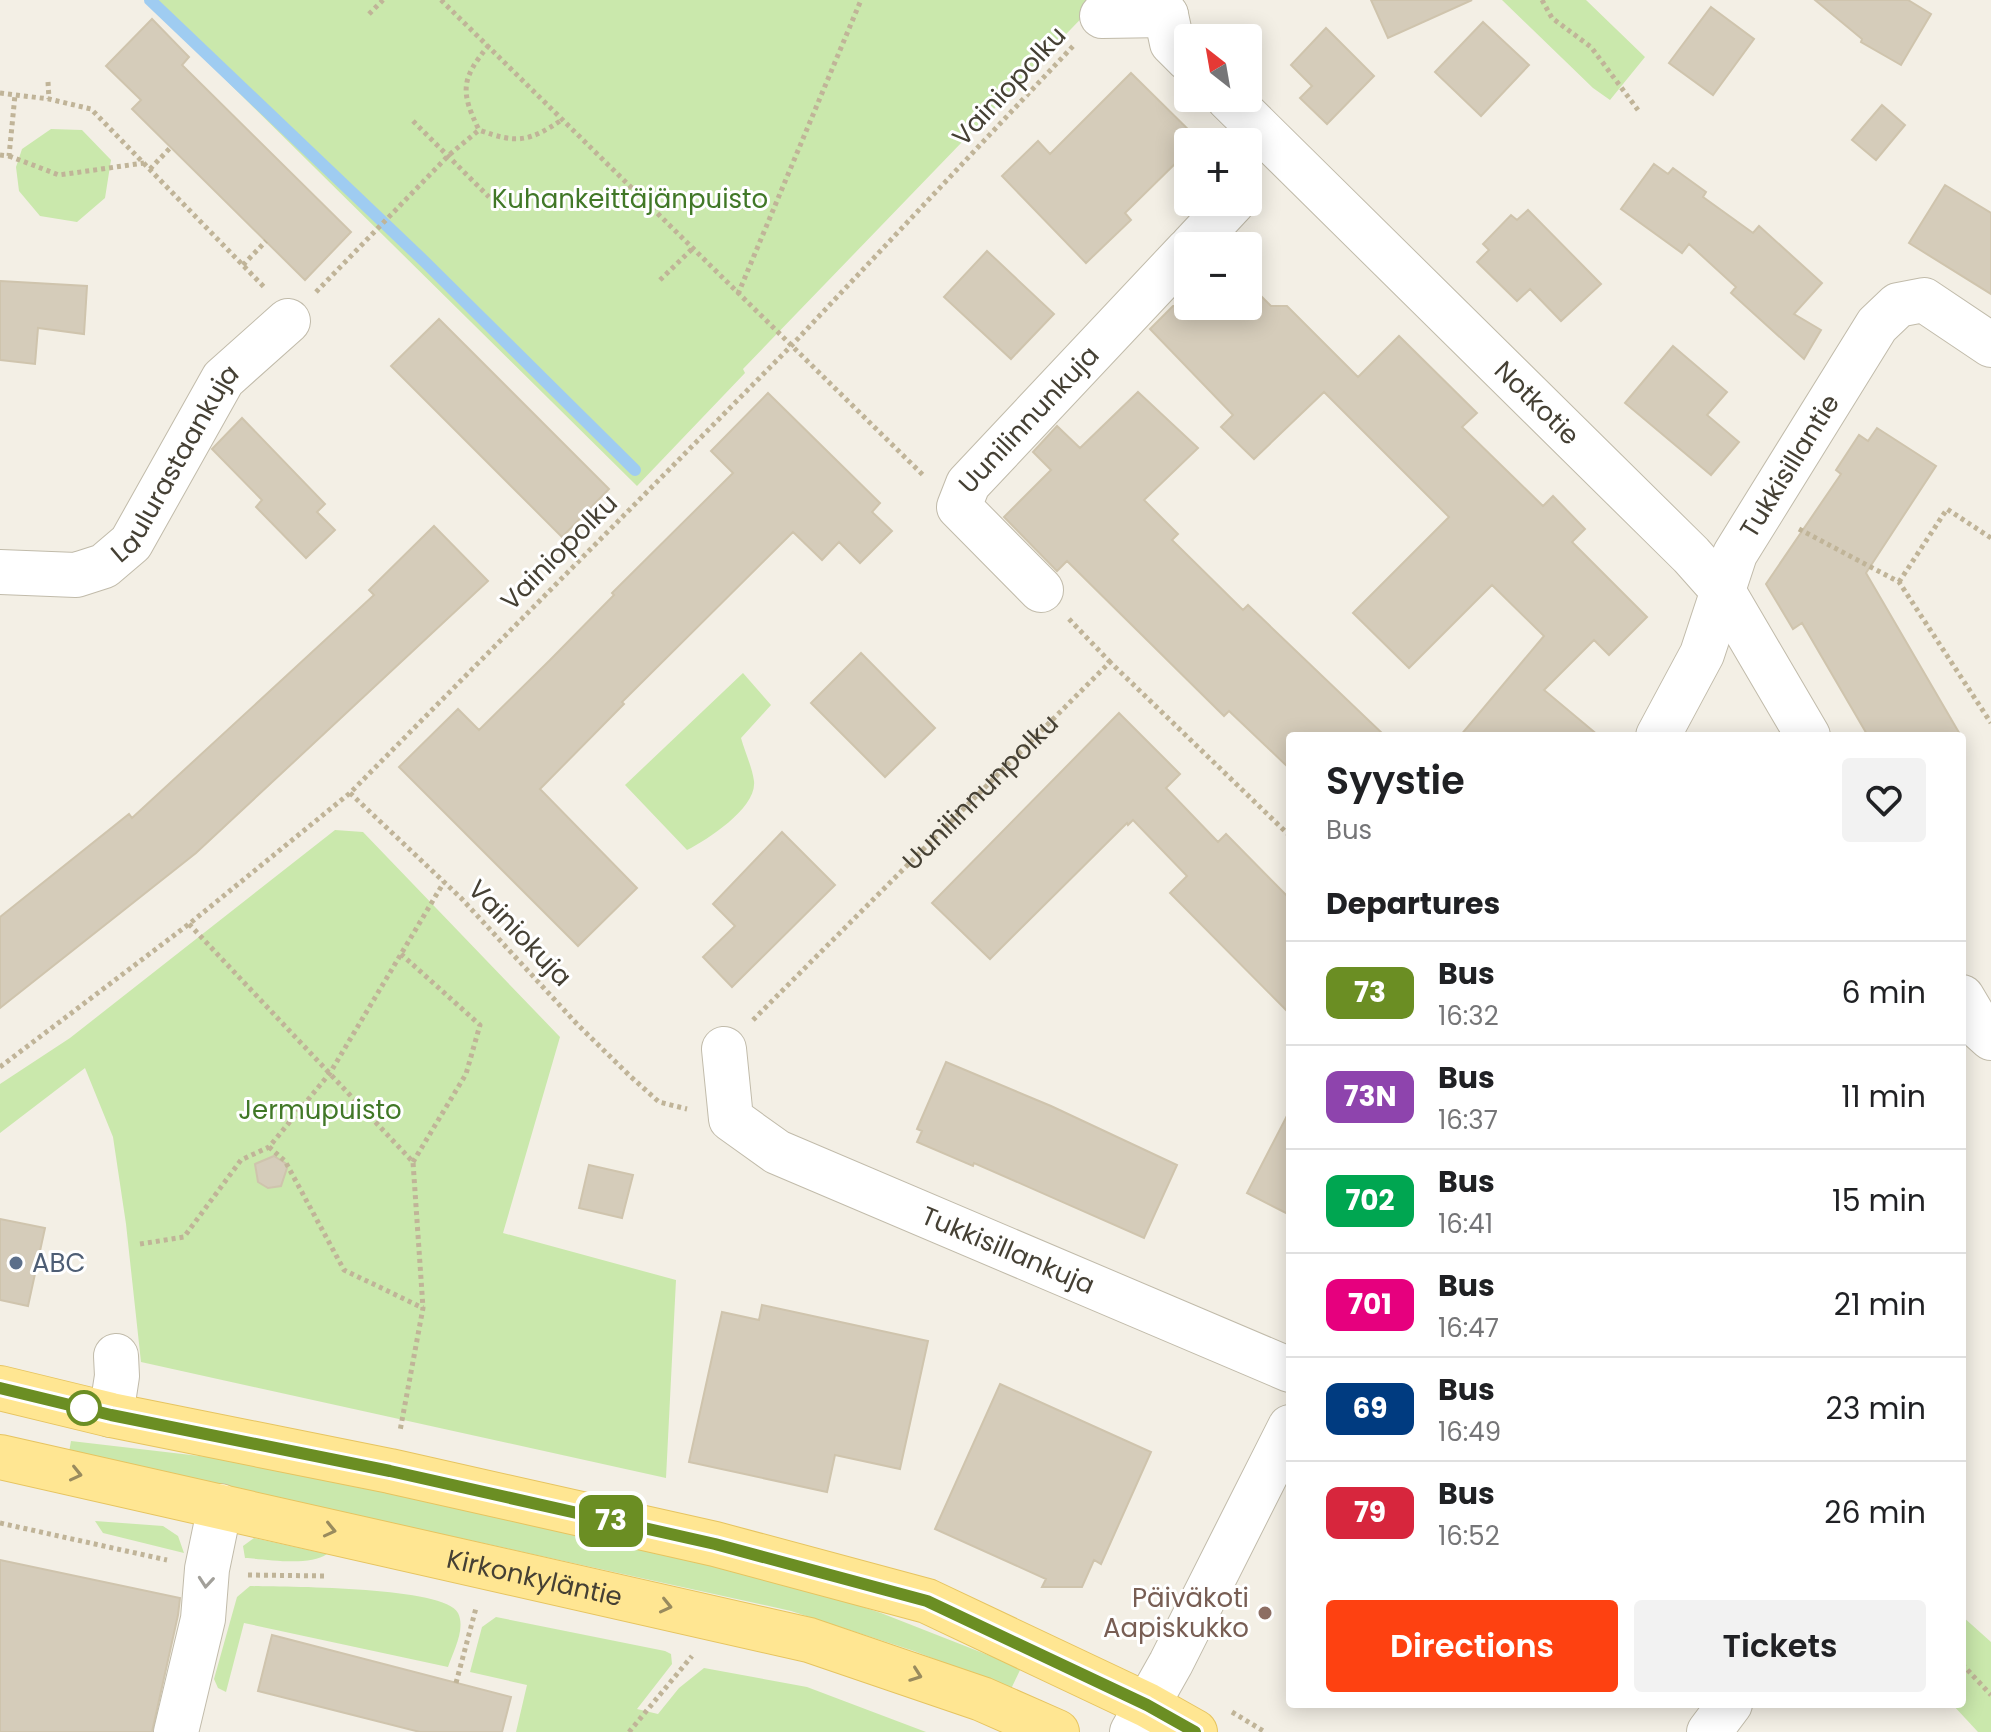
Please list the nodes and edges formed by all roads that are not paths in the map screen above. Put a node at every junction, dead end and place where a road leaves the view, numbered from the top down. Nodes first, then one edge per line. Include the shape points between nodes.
1 (1176, 7) edge
2 (1102, 16) road end
3 (1174, 25) edge
4 (1174, 45) edge
5 (1243, 112) edge
6 (1282, 150) junction
7 (1262, 171) edge
8 (1220, 216) edge
9 (1205, 232) edge
10 (1174, 265) edge
11 (288, 321) road end
12 (1991, 345) edge
13 (0, 572) edge
14 (1041, 590) road end
15 (1723, 591) junction
16 (1660, 732) edge
17 (1806, 732) edge
18 (1966, 1004) edge
19 (1991, 1038) edge
20 (724, 1049) road end
21 (116, 1356) dead end
22 (1286, 1368) edge
23 (0, 1388) edge
24 (111, 1415) junction
25 (1286, 1435) edge
26 (0, 1457) edge
27 (220, 1506) junction
28 (1727, 1708) edge
29 (1140, 1718) edge
30 (176, 1732) edge
31 (1057, 1732) edge
32 (1195, 1732) edge
33 (1709, 1732) edge

1 - 2 street
3 - 4 street
5 - 6 street, Notkotie
6 - 7 street
6 - 15 street, Notkotie
8 - 9 street, Uunilinnunkuja
10 - 14 street, Uunilinnunkuja via 968,484 959,507
11 - 13 street, Laulurastaankuja via 223,379 131,543 104,566 76,575
12 - 15 street, Tukkisillantie via 1924,300 1898,305 1877,325 1735,554
15 - 16 street, Tukkisillantie via 1702,654
15 - 17 street, Notkotie
18 - 19 street
20 - 22 street, Tukkisillankuja via 731,1119 777,1152
21 - 24 street
23 - 24 main road
24 - 29 main road via 715,1544 927,1601
25 - 29 street
26 -> 27 main road, Kirkonkyläntie
27 -> 30 street via 203,1619
27 -> 31 main road, Kirkonkyläntie via 809,1640 969,1694
28 - 33 street
29 - 32 main road

